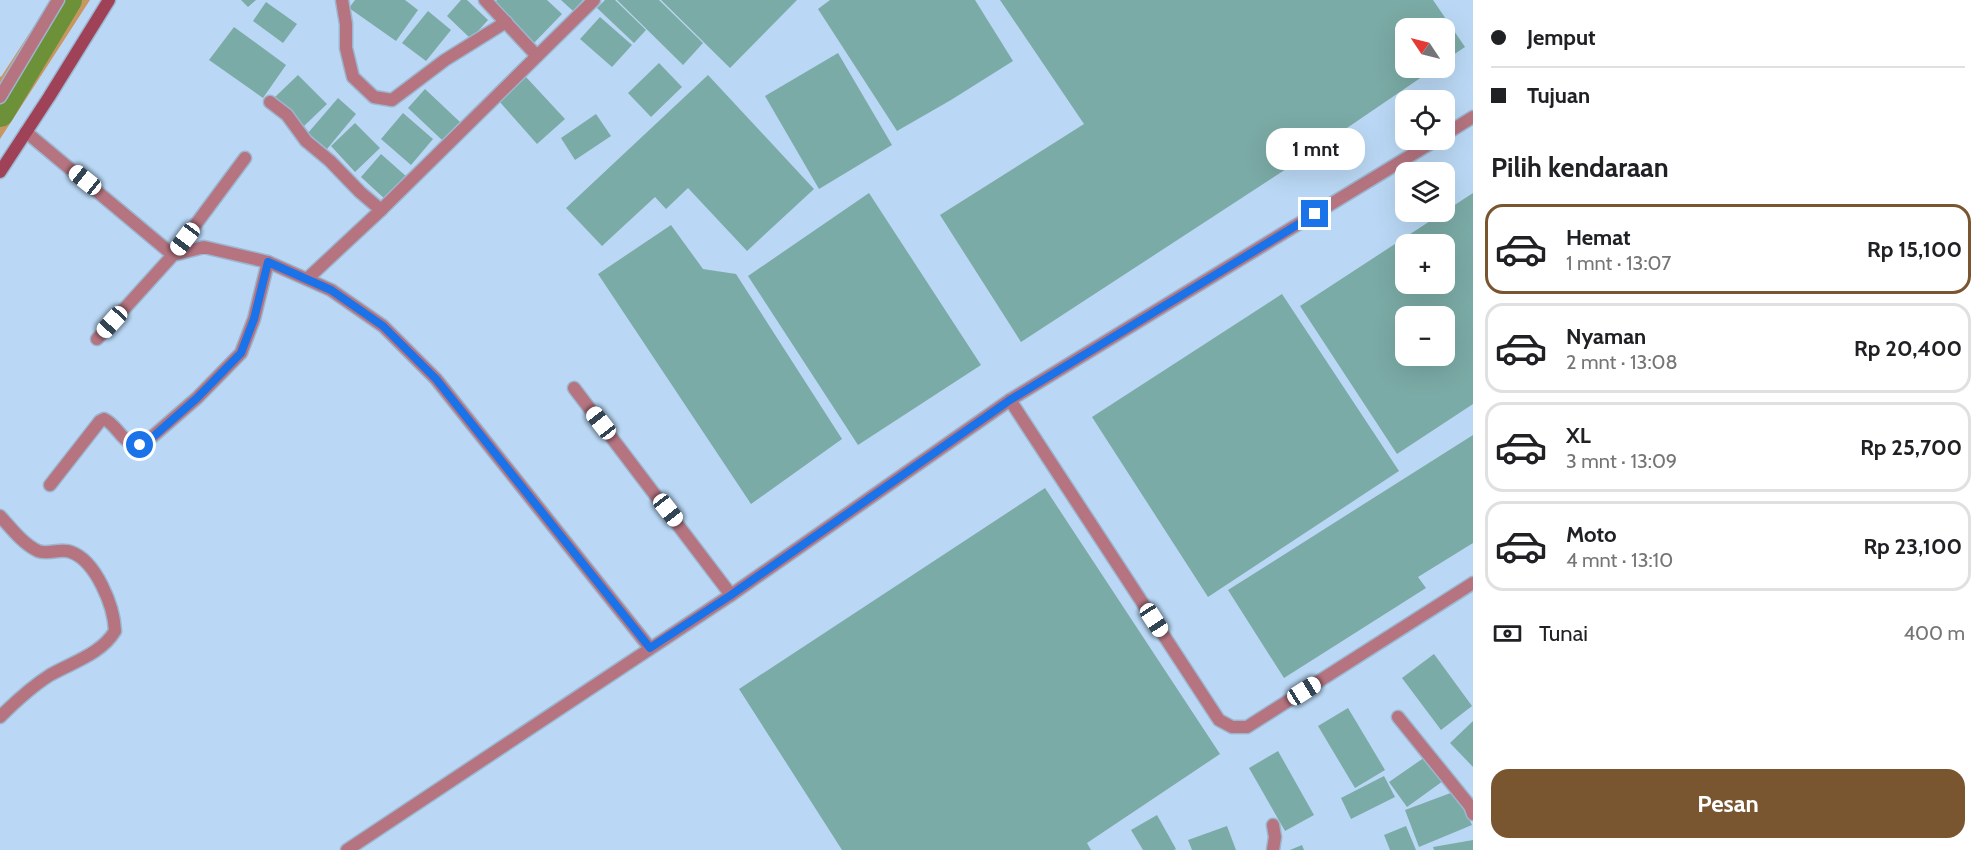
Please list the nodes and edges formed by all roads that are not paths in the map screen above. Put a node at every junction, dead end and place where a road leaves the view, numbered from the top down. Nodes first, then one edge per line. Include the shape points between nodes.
1 (58, 0) edge
2 (110, 0) edge
3 (342, 0) edge
4 (485, 0) edge
5 (594, 0) edge
6 (506, 22) junction
7 (537, 56) junction
8 (0, 97) edge
9 (270, 102) dead end
10 (1473, 117) edge
11 (1455, 128) edge
12 (26, 132) junction
13 (1420, 150) edge
14 (246, 158) dead end
15 (0, 172) edge
16 (381, 210) junction
17 (173, 255) junction
18 (268, 262) junction
19 (307, 279) junction
20 (97, 339) dead end
21 (574, 388) dead end
22 (1010, 400) junction
23 (50, 485) dead end
24 (0, 516) edge
25 (1473, 583) edge
26 (731, 595) junction
27 (650, 648) junction
28 (0, 717) edge
29 (1398, 717) dead end
30 (1473, 814) edge
31 (1273, 825) dead end
32 (347, 850) edge
33 (1273, 850) edge

1 - 8 street
2 - 12 main road
3 - 6 street via 353,77 374,97 392,100 445,60
4 - 6 street
5 - 7 street
6 - 7 street
7 - 16 street
9 - 16 street
10 - 11 street
12 - 15 main road
12 - 17 street
13 - 22 street
14 - 17 street
16 - 19 street
17 - 18 street via 204,247
17 - 20 street
18 - 19 street
18 - 23 street via 247,340 232,363 146,443 131,443 108,421 100,421
19 - 27 street via 331,290 383,326 436,379
21 - 26 street
22 - 25 street via 1219,720 1232,727 1247,727
22 - 26 street
24 - 28 street via 36,549 68,551 89,566 105,594 115,631 100,648 25,692
26 - 27 street
27 - 32 street
29 - 30 street
31 - 33 street

